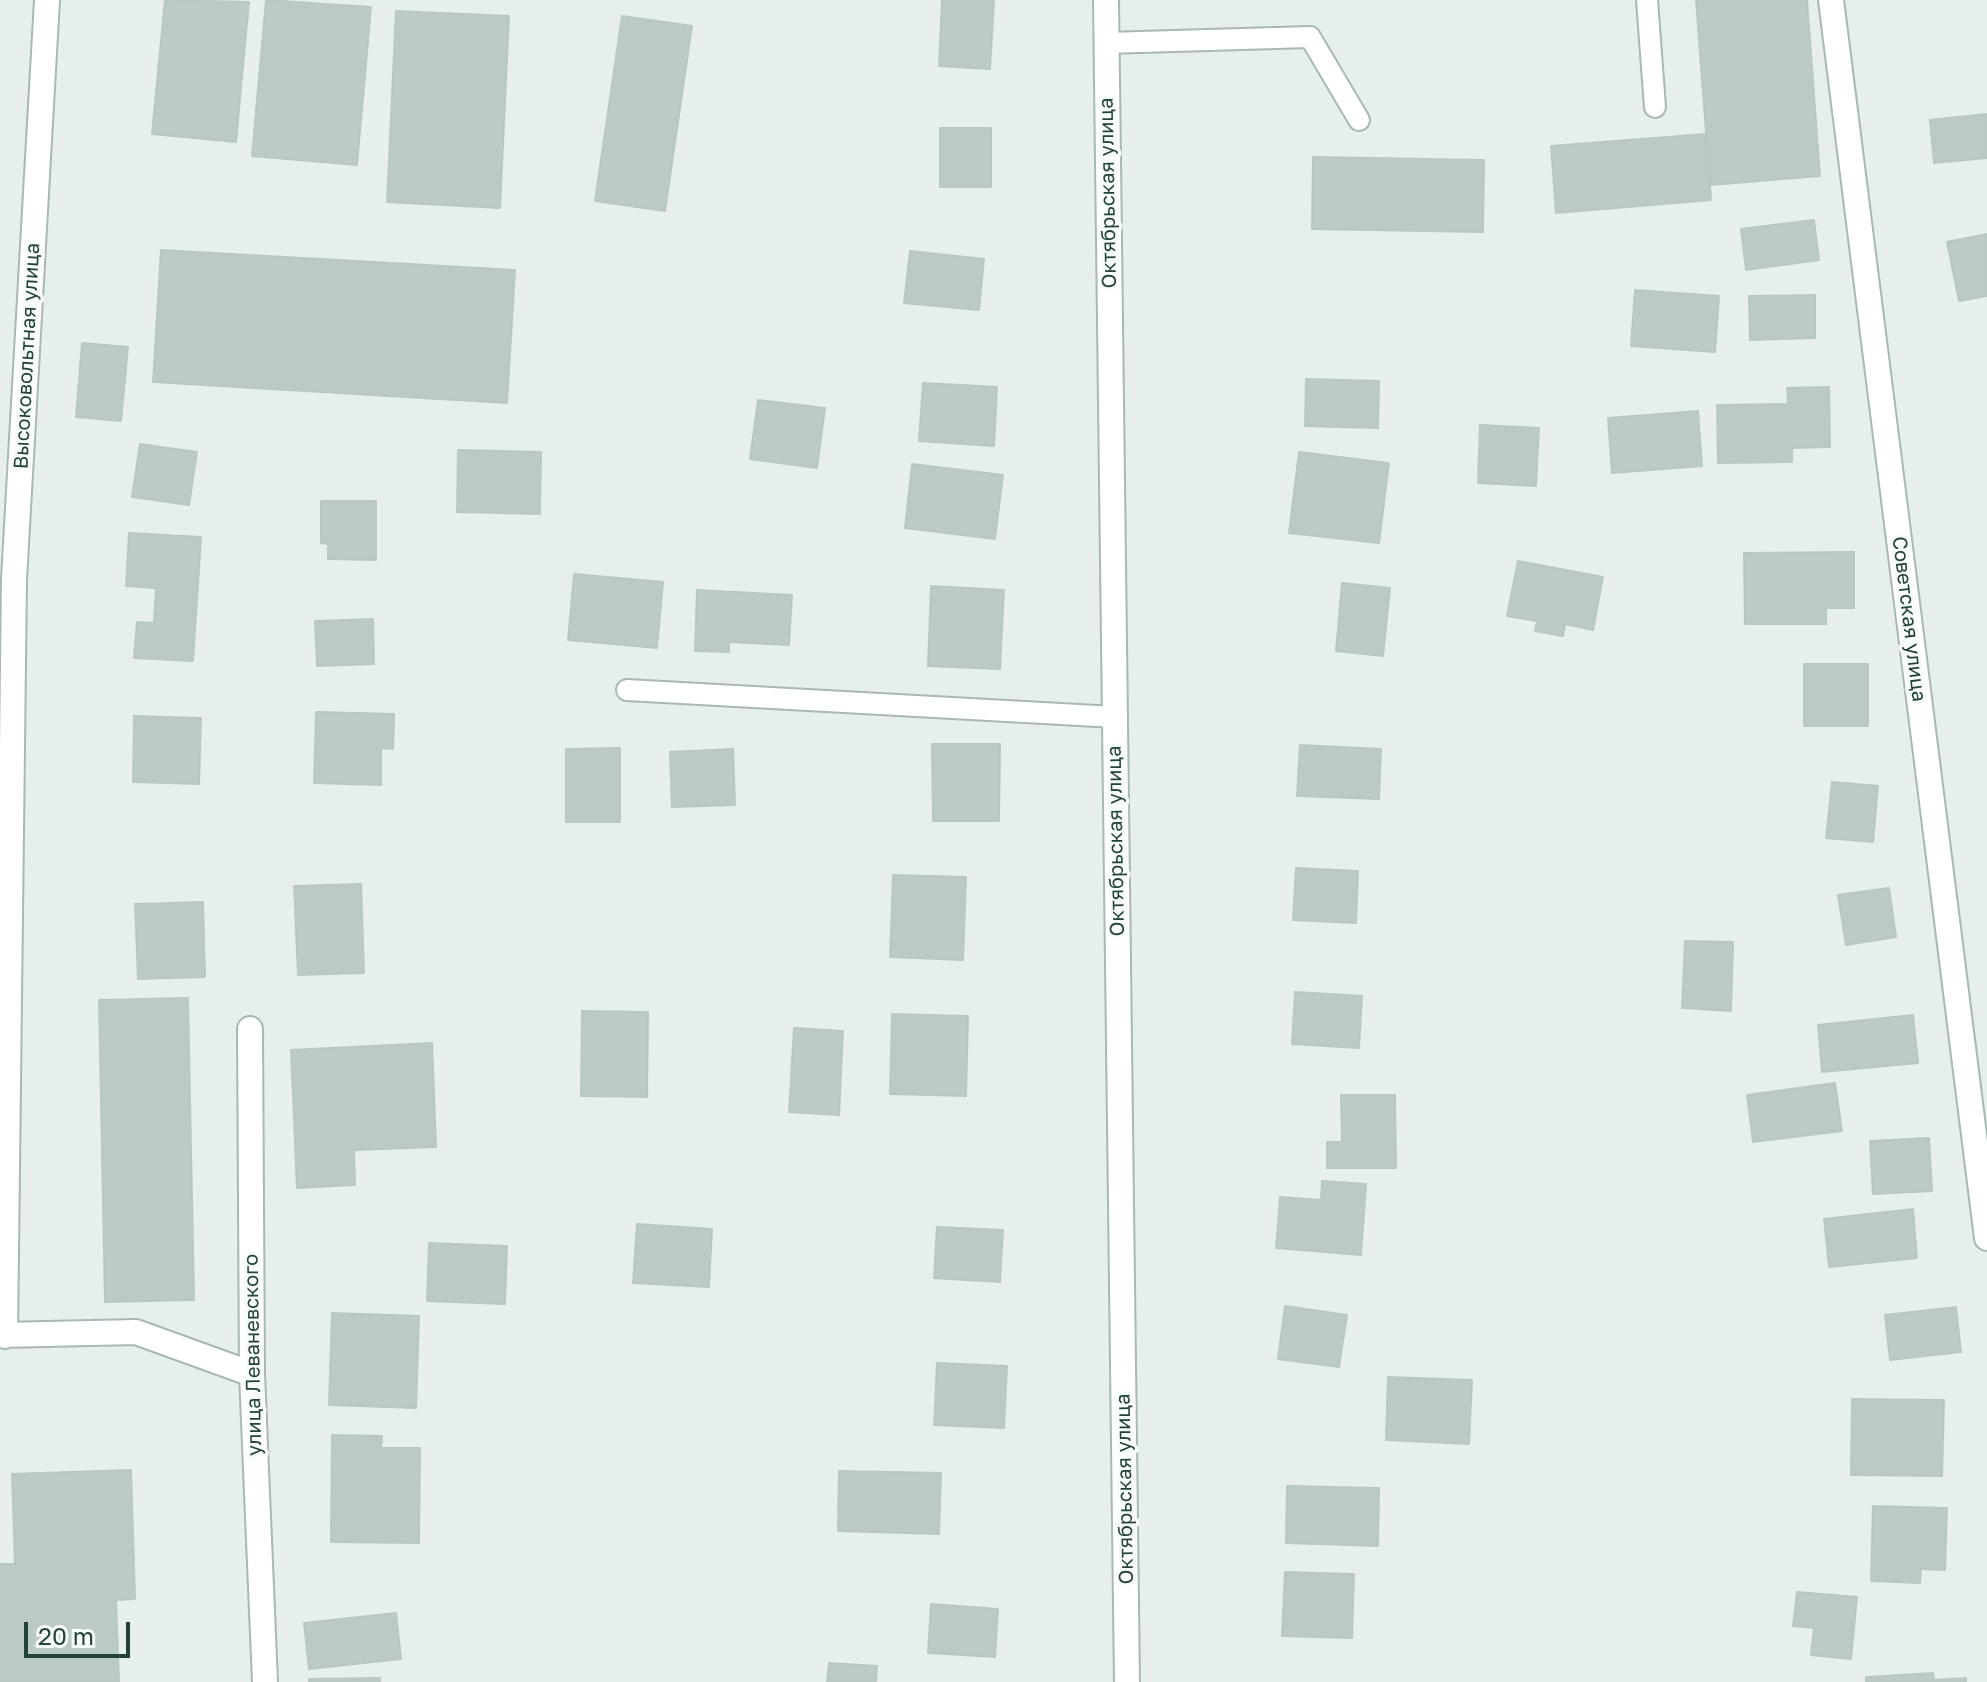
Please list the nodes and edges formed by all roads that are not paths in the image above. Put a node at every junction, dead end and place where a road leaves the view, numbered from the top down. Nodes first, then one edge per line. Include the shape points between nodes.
1 (47, 0) edge
2 (1106, 0) edge
3 (1647, 0) edge
4 (1831, 0) edge
5 (1106, 43) junction
6 (1655, 107) dead end
7 (1359, 120) dead end
8 (627, 690) dead end
9 (1115, 717) junction
10 (5, 928) edge
11 (250, 1029) dead end
12 (1987, 1238) edge
13 (3, 1336) edge
14 (252, 1374) junction
15 (265, 1682) edge
16 (1127, 1682) edge

1 - 10 street, Высоковольтная улица via 14,579
2 - 5 street, Октябрьская улица
3 - 6 lane
4 - 12 street, Советская улица
5 - 7 lane via 1310,37
5 - 9 street, Октябрьская улица
8 - 9 lane
9 - 16 street, Октябрьская улица
10 - 13 street, Высоковольтная улица
11 - 14 street, улица Леваневского
13 - 14 street via 136,1332
14 - 15 street, улица Леваневского

